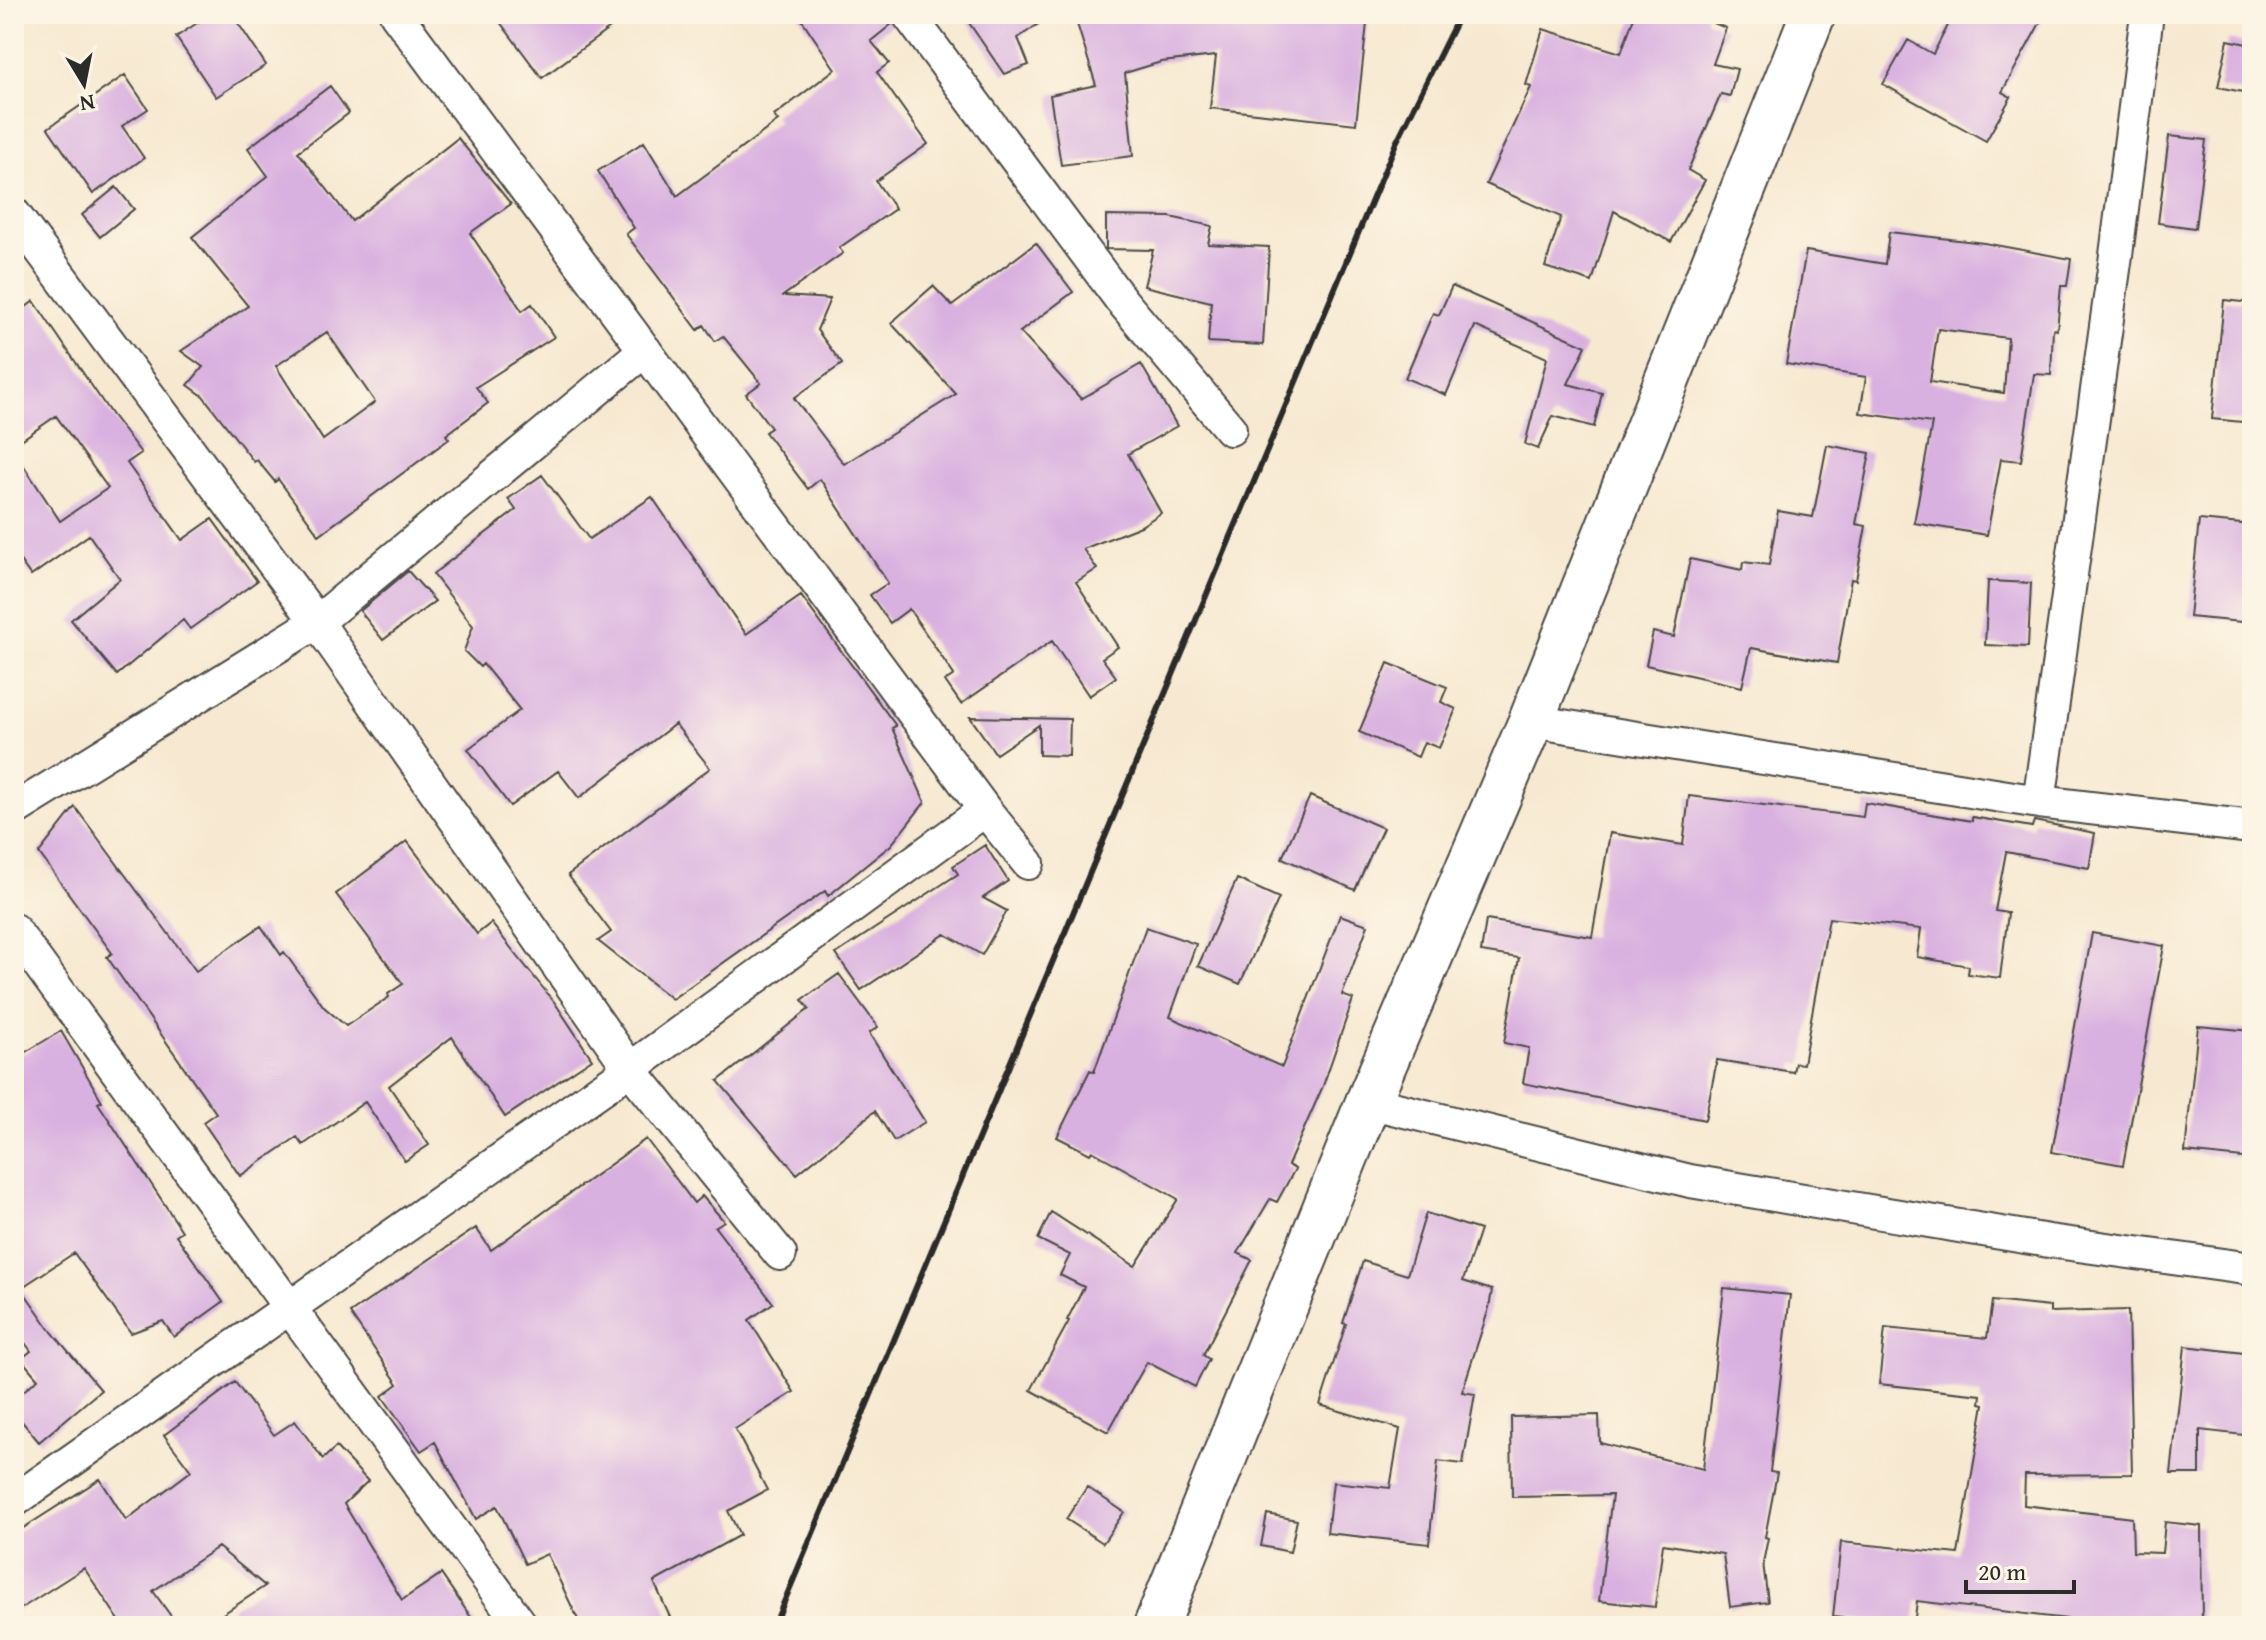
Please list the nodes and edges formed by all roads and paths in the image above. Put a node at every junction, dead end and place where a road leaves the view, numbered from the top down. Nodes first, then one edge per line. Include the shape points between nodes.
1 (396, 14) edge
2 (908, 14) edge
3 (1813, 14) edge
4 (2147, 14) edge
5 (14, 214) edge
6 (645, 350) junction
7 (1230, 429) dead end
8 (317, 622) junction
9 (1531, 721) junction
10 (2039, 802) junction
11 (14, 810) edge
12 (985, 810) junction
13 (2252, 827) edge
14 (1028, 863) dead end
15 (14, 930) edge
16 (630, 1069) junction
17 (1368, 1102) junction
18 (780, 1254) dead end
19 (2252, 1269) edge
20 (290, 1309) junction
21 (14, 1501) edge
22 (522, 1626) edge
23 (1156, 1626) edge

1 - 6 street
2 - 7 street via 1121,300
3 - 9 street
4 - 10 street
5 - 8 street
6 - 8 street
6 - 12 street
8 - 11 street
8 - 16 street
9 - 10 street
9 - 17 street
10 - 13 street
12 - 14 street
12 - 16 street
15 - 20 street
16 - 18 street
16 - 20 street
17 - 19 street via 1690,1181
17 - 23 street
20 - 21 street
20 - 22 street

